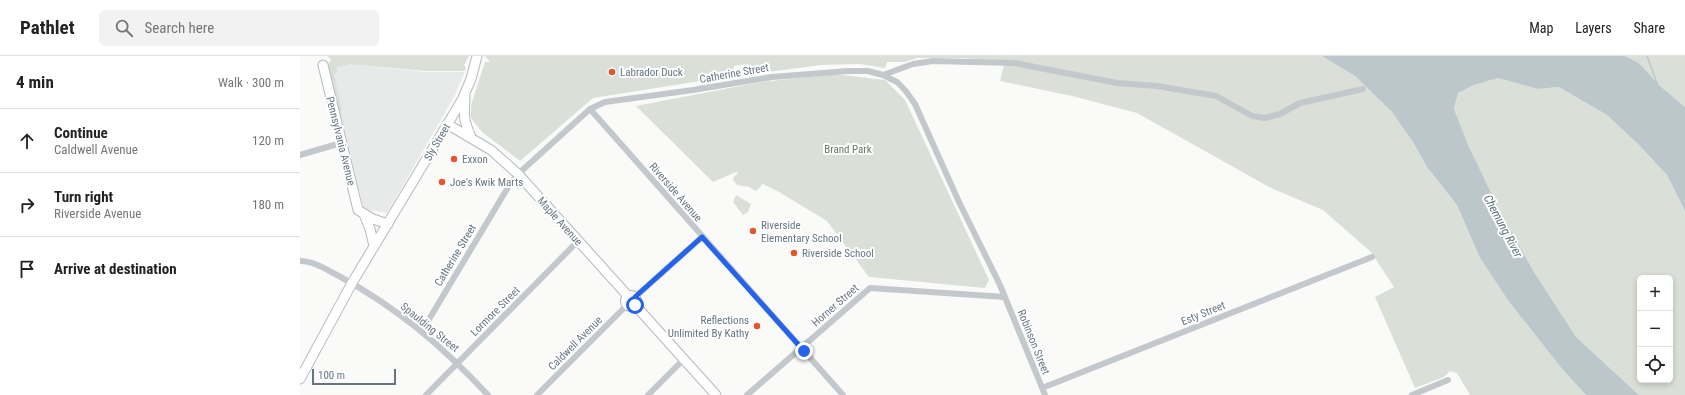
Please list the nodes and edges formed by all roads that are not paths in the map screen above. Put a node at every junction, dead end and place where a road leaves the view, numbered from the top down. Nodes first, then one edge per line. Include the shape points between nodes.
1 (477, 56) edge
2 (323, 65) dead end
3 (883, 75) junction
4 (1363, 89) dead end
5 (466, 92) junction
6 (590, 109) junction
7 (447, 124) junction
8 (471, 137) junction
9 (342, 144) junction
10 (300, 155) edge
11 (518, 174) junction
12 (364, 214) junction
13 (388, 224) junction
14 (702, 237) junction
15 (578, 241) junction
16 (374, 246) junction
17 (1372, 257) dead end
18 (300, 260) edge
19 (352, 283) junction
20 (1005, 297) junction
21 (631, 301) junction
22 (422, 331) junction
23 (801, 348) junction
24 (684, 359) junction
25 (458, 362) junction
26 (300, 379) edge
27 (1448, 380) dead end
28 (1042, 388) junction
29 (426, 395) edge
30 (488, 395) edge
31 (537, 395) edge
32 (648, 395) edge
33 (716, 395) edge
34 (747, 395) edge
35 (843, 395) edge
36 (1045, 395) edge
37 (1412, 395) edge

1 - 5 main road, Sly Street
2 - 9 main road, Pennsylvania Avenue
3 - 4 street via 913,64 933,61 1014,63 1116,83 1157,86 1216,96 1252,116 1264,118 1280,114 1300,103
3 - 6 street, Catherine Street via 868,71 848,71 772,77 605,102
3 - 20 street, Catherine Street via 897,82 914,104
5 - 7 main road, Sly Street
5 - 8 main road via 464,122
6 - 11 street, Catherine Street
6 - 14 street, Riverside Avenue
7 - 8 main road, Maple Avenue
7 - 13 main road, Sly Street
8 - 11 main road, Maple Avenue via 491,150
9 - 10 street
9 - 12 main road, Pennsylvania Avenue via 358,210
11 - 15 main road, Maple Avenue
11 - 22 street, Catherine Street
12 - 13 main road
12 - 16 main road, Pennsylvania Avenue
13 - 16 main road
14 - 21 street, Caldwell Avenue
14 - 23 street, Riverside Avenue
15 - 21 main road, Maple Avenue
15 - 25 street, Lormore Street
16 - 19 main road
17 - 28 street, Esty Street
18 - 19 street, Spaulding Street via 312,262
19 - 22 street, Spaulding Street via 398,312
19 - 26 main road
20 - 23 street, Horner Street via 870,288
20 - 28 street, Robinson Street
21 - 24 main road, Maple Avenue
21 - 31 street, Caldwell Avenue
22 - 25 street, Spaulding Street
23 - 34 street, Horner Street
23 - 35 street, Riverside Avenue
24 - 32 street
24 - 33 main road, Maple Avenue
25 - 29 street, Lormore Street
25 - 30 street, Spaulding Street
27 - 37 street
28 - 36 street, Robinson Street

